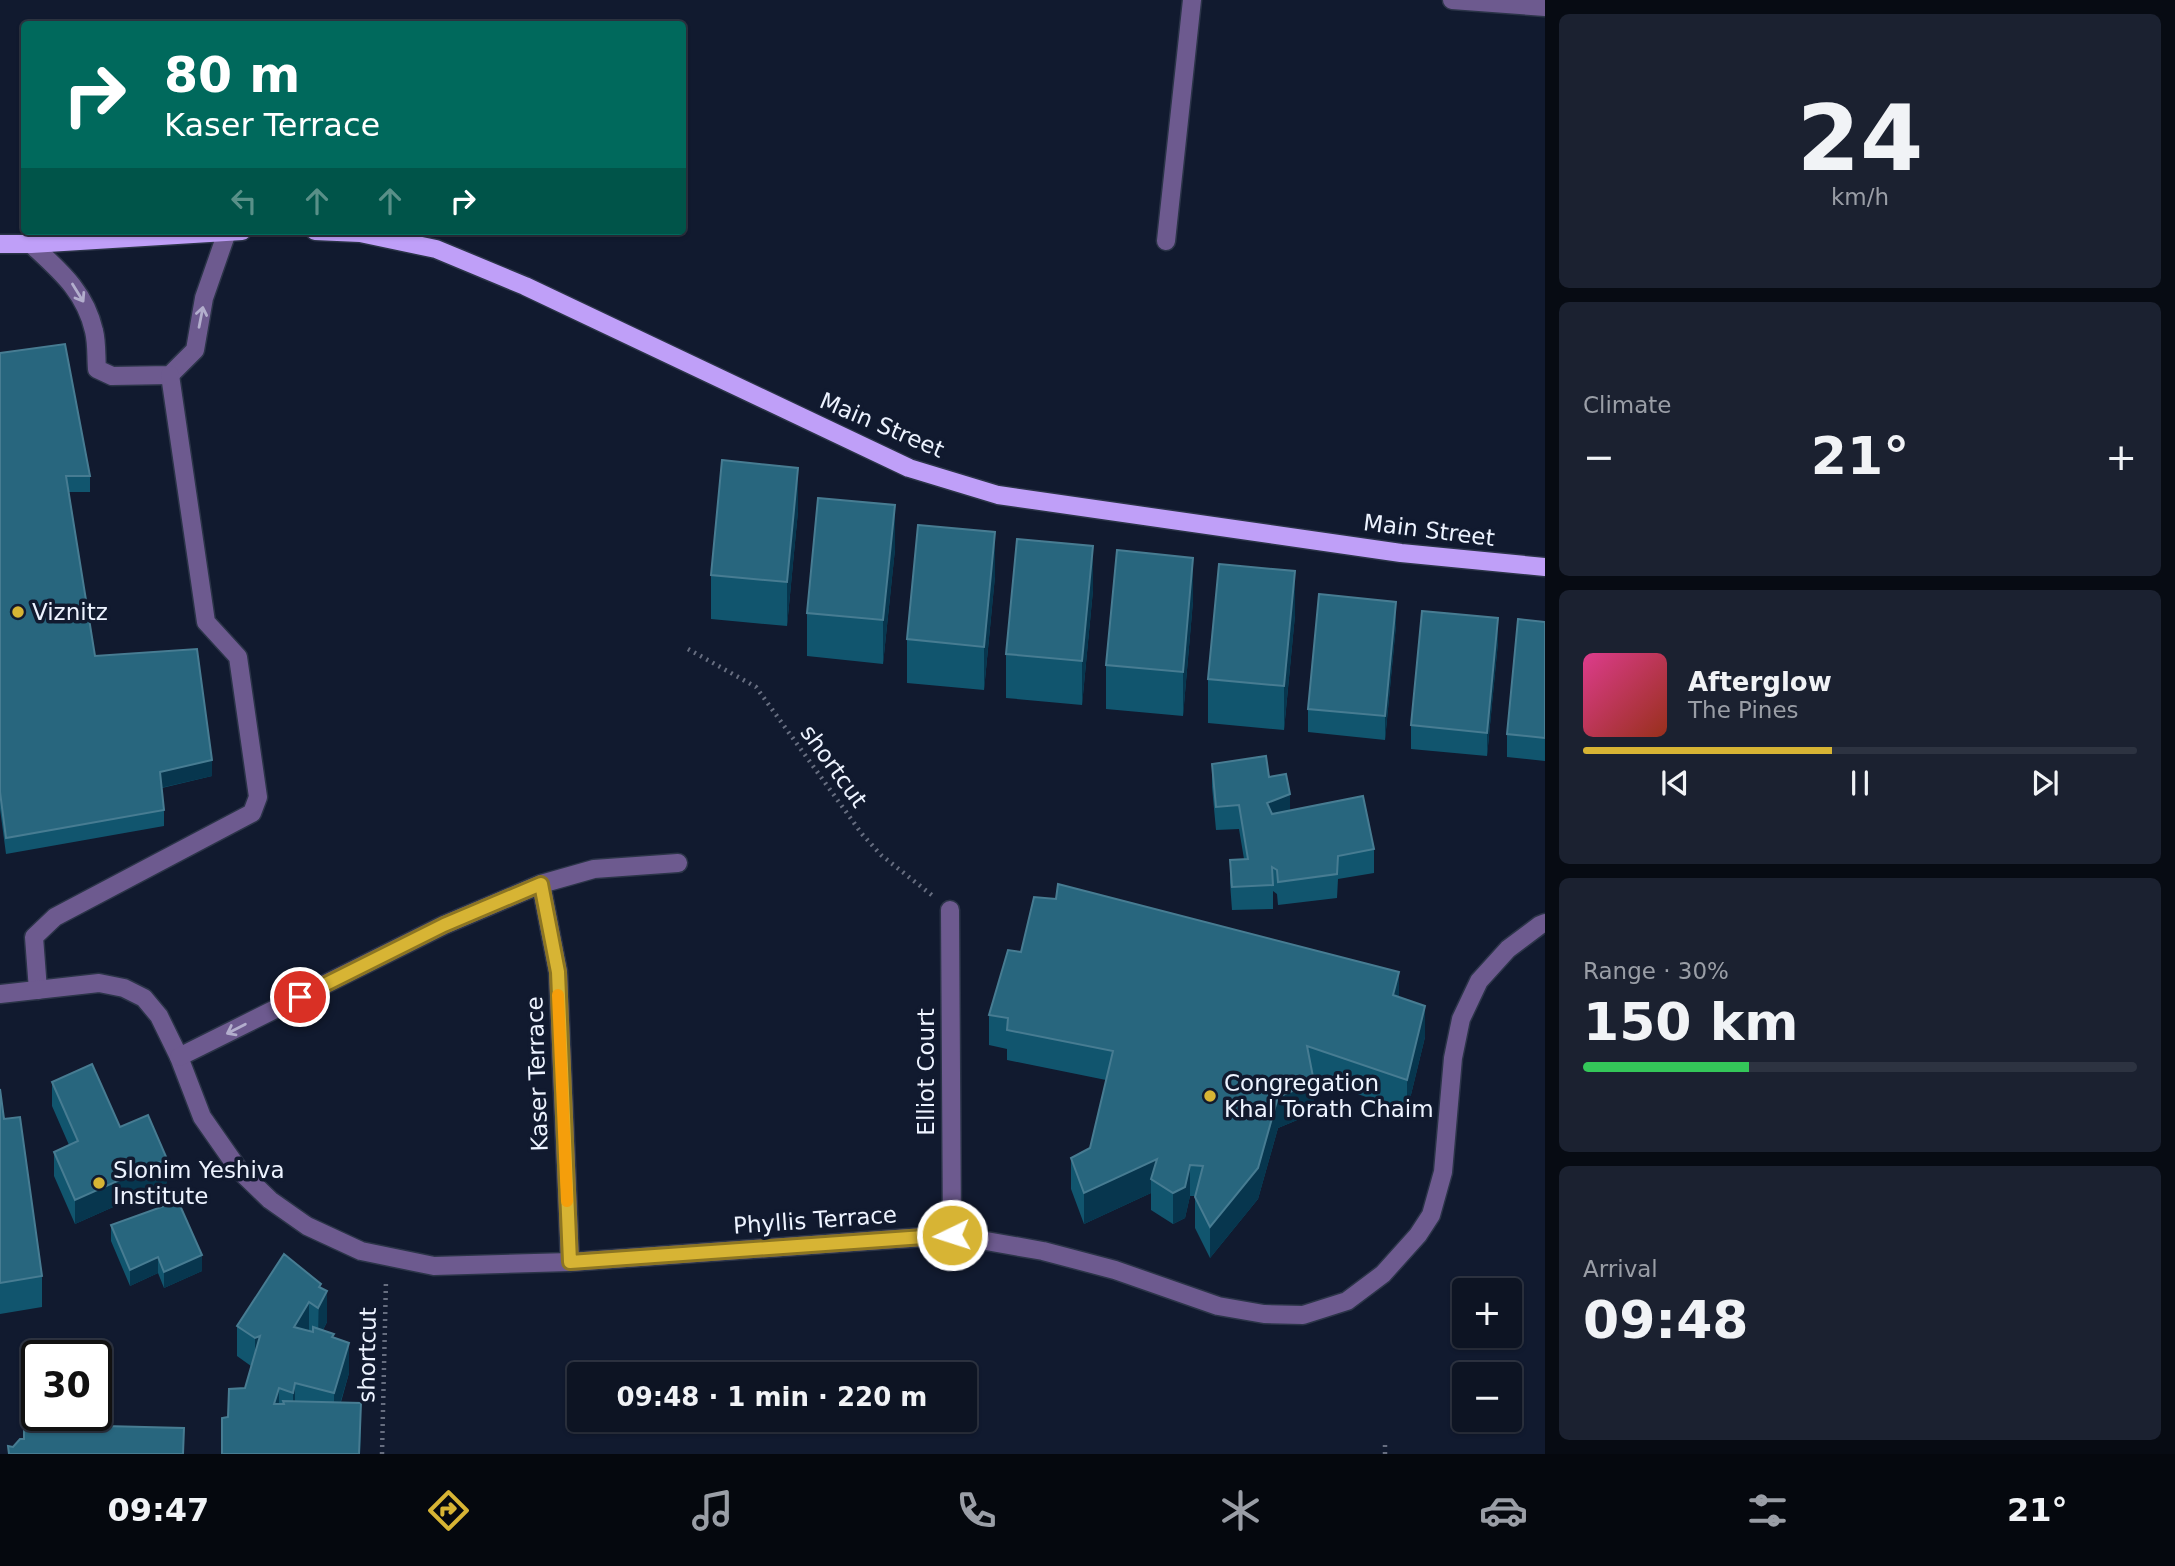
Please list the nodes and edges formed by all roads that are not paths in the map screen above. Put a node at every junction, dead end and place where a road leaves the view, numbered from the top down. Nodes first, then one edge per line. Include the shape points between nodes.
1 (1192, 0) edge
2 (1452, 0) edge
3 (1482, 1) edge
4 (1545, 7) edge
5 (178, 235) edge
6 (226, 235) edge
7 (370, 235) edge
8 (1166, 241) dead end
9 (0, 244) edge
10 (31, 244) junction
11 (170, 375) junction
12 (1545, 567) edge
13 (678, 863) dead end
14 (541, 884) junction
15 (950, 909) road end
16 (1545, 923) edge
17 (37, 990) junction
18 (0, 994) edge
19 (180, 1057) junction
20 (952, 1235) junction
21 (570, 1262) junction

1 - 8 street
2 - 3 street
3 - 4 street
5 - 10 main road
11 -> 6 street via 195,350 204,298
7 - 12 main road, Main Street via 436,249 525,286 909,468 998,495 1401,553
9 - 10 main road
10 -> 11 street via 69,279 85,304 94,332 97,369 112,376
11 - 17 street via 206,622 237,657 258,797 252,813 55,917 34,937
13 - 14 street via 594,869
14 -> 19 street via 444,925
14 - 21 street, Kaser Terrace via 558,972
15 - 20 street, Elliot Court
16 - 20 street, Phyllis Terrace via 1508,949 1479,981 1461,1019 1443,1172 1431,1215 1383,1274 1347,1301 1303,1315 1264,1314 1218,1306 1043,1251
17 - 18 street, Phyllis Terrace
17 - 19 street, Phyllis Terrace via 99,984 124,988 144,998 159,1016
19 - 21 street, Phyllis Terrace via 202,1117 239,1170 307,1226 361,1251 434,1266
20 - 21 street, Phyllis Terrace

